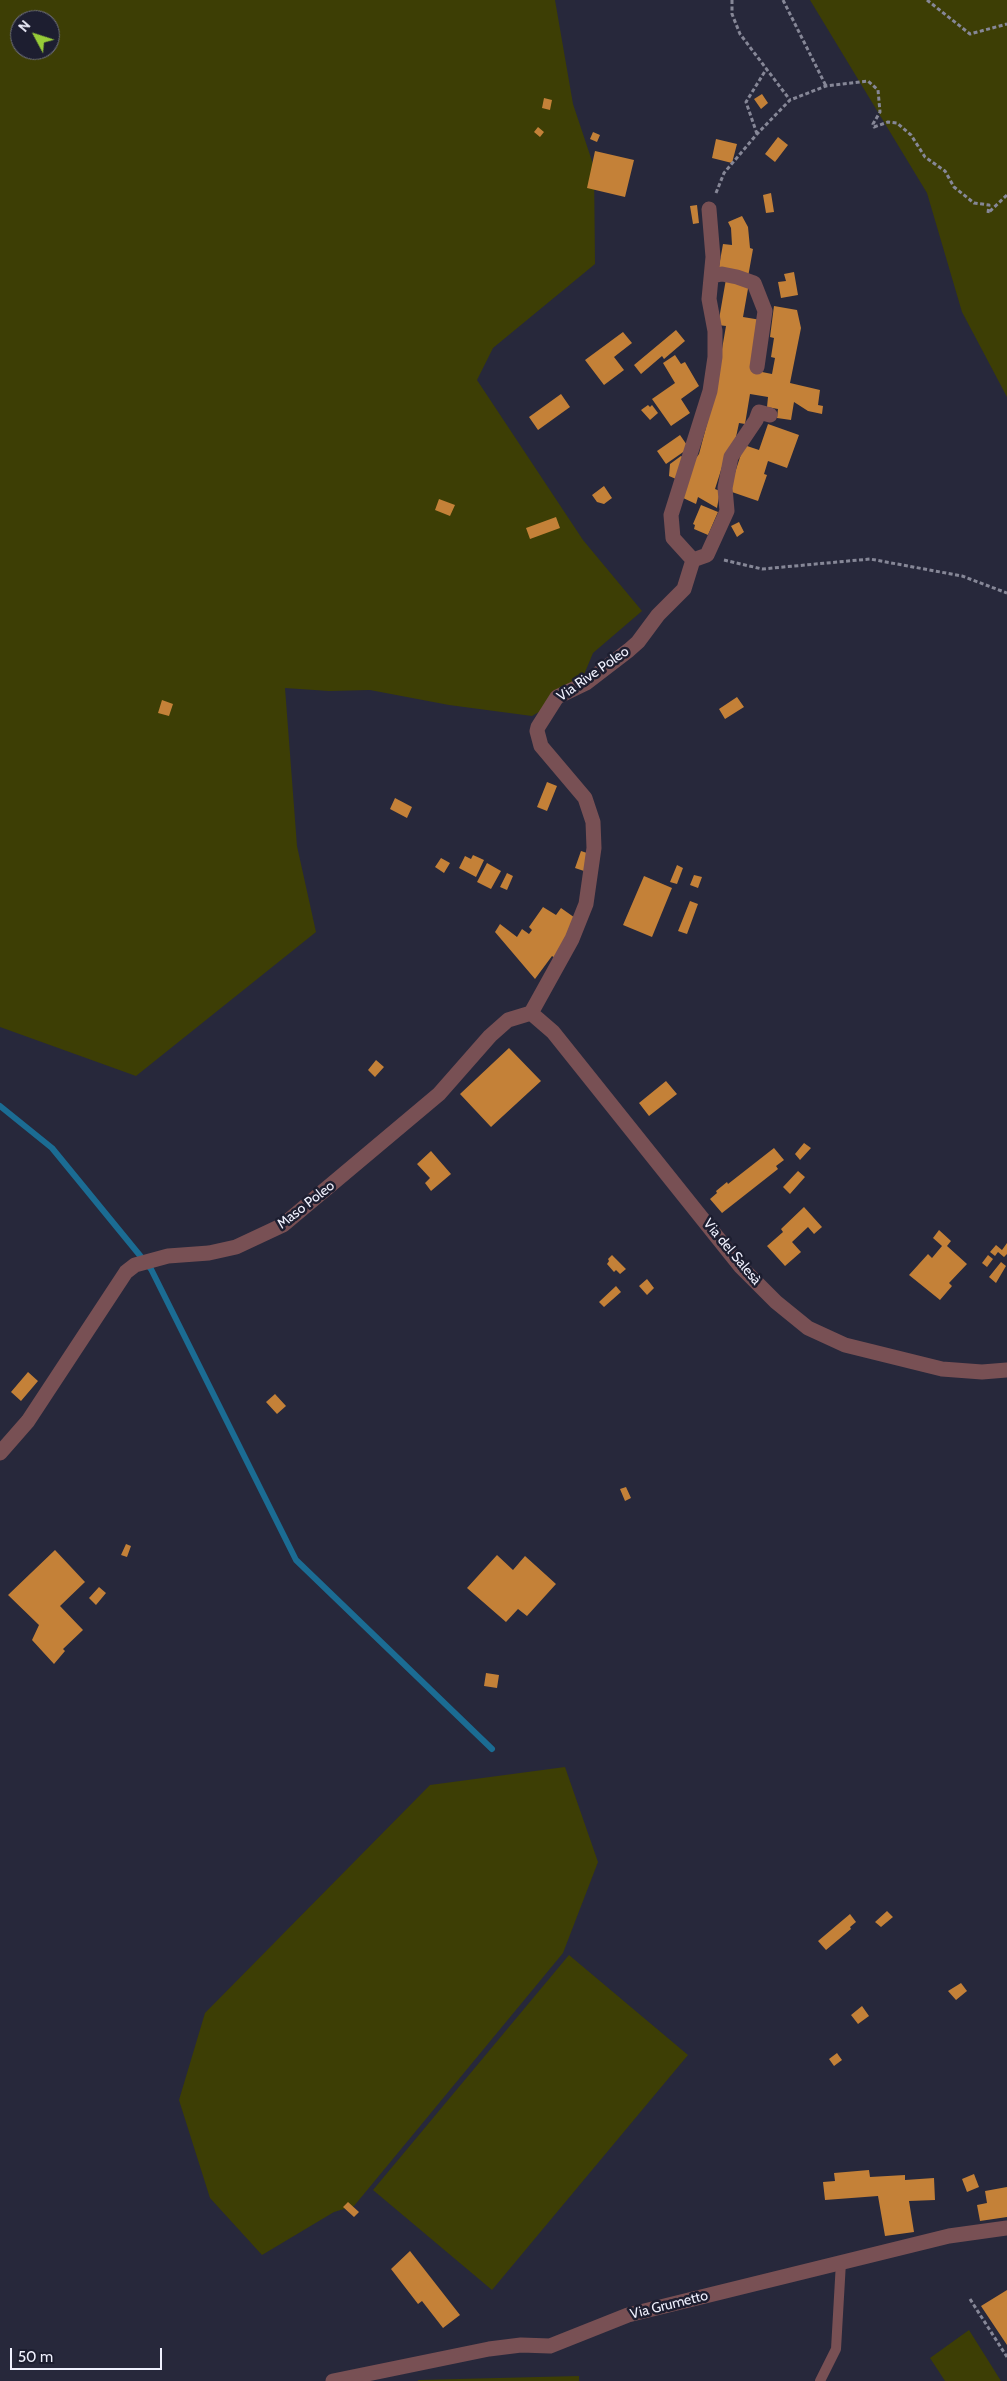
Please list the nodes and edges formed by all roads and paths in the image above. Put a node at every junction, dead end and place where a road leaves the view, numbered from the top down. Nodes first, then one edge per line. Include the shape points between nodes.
1 (732, 0) edge
2 (783, 0) edge
3 (927, 0) edge
4 (1007, 24) edge
5 (767, 68) junction
6 (826, 86) junction
7 (790, 100) junction
8 (757, 134) junction
9 (1007, 195) edge
10 (709, 209) joint
11 (712, 276) junction
12 (757, 367) dead end
13 (770, 415) dead end
14 (700, 558) junction
15 (1007, 593) edge
16 (531, 1013) junction
17 (1007, 1370) edge
18 (0, 1454) edge
19 (1007, 2228) edge
20 (841, 2262) junction
21 (970, 2299) dead end
22 (1007, 2357) edge
23 (333, 2381) edge
24 (820, 2381) edge

1 - 5 path via 732,14 740,34
2 - 6 path
3 - 4 path via 970,34
5 - 7 path
5 - 8 path via 746,102
6 - 7 path
6 - 9 path via 868,81 878,90 880,112 874,127 888,122 897,123 911,135 925,157 945,172 954,187 974,203 989,205 988,213
7 - 8 path
8 - 10 path via 724,173
10 - 11 street
11 - 12 street via 722,274 754,283 765,311
11 - 14 street via 709,299 715,331 715,357 710,391 671,515 673,538
13 - 14 street, Via Rive Poleo via 759,412 731,457 724,488 727,511
14 - 15 path via 762,569 870,559 962,576
14 - 16 street, Via Rive Poleo via 684,589 658,615 638,642 586,683 556,697 538,727 541,746 585,798 594,822 594,848 586,904 572,939
16 - 17 street, Via del Salesà via 553,1032 742,1267 803,1324 845,1345 942,1369
16 - 18 street, Maso Poleo via 508,1020 439,1094 283,1225 236,1247 148,1261 126,1272 28,1421
19 - 20 street, Via Grumetto via 949,2236
20 - 23 street, Via Grumetto via 628,2315 550,2346 489,2349
20 - 24 lane via 836,2349
21 - 22 path

